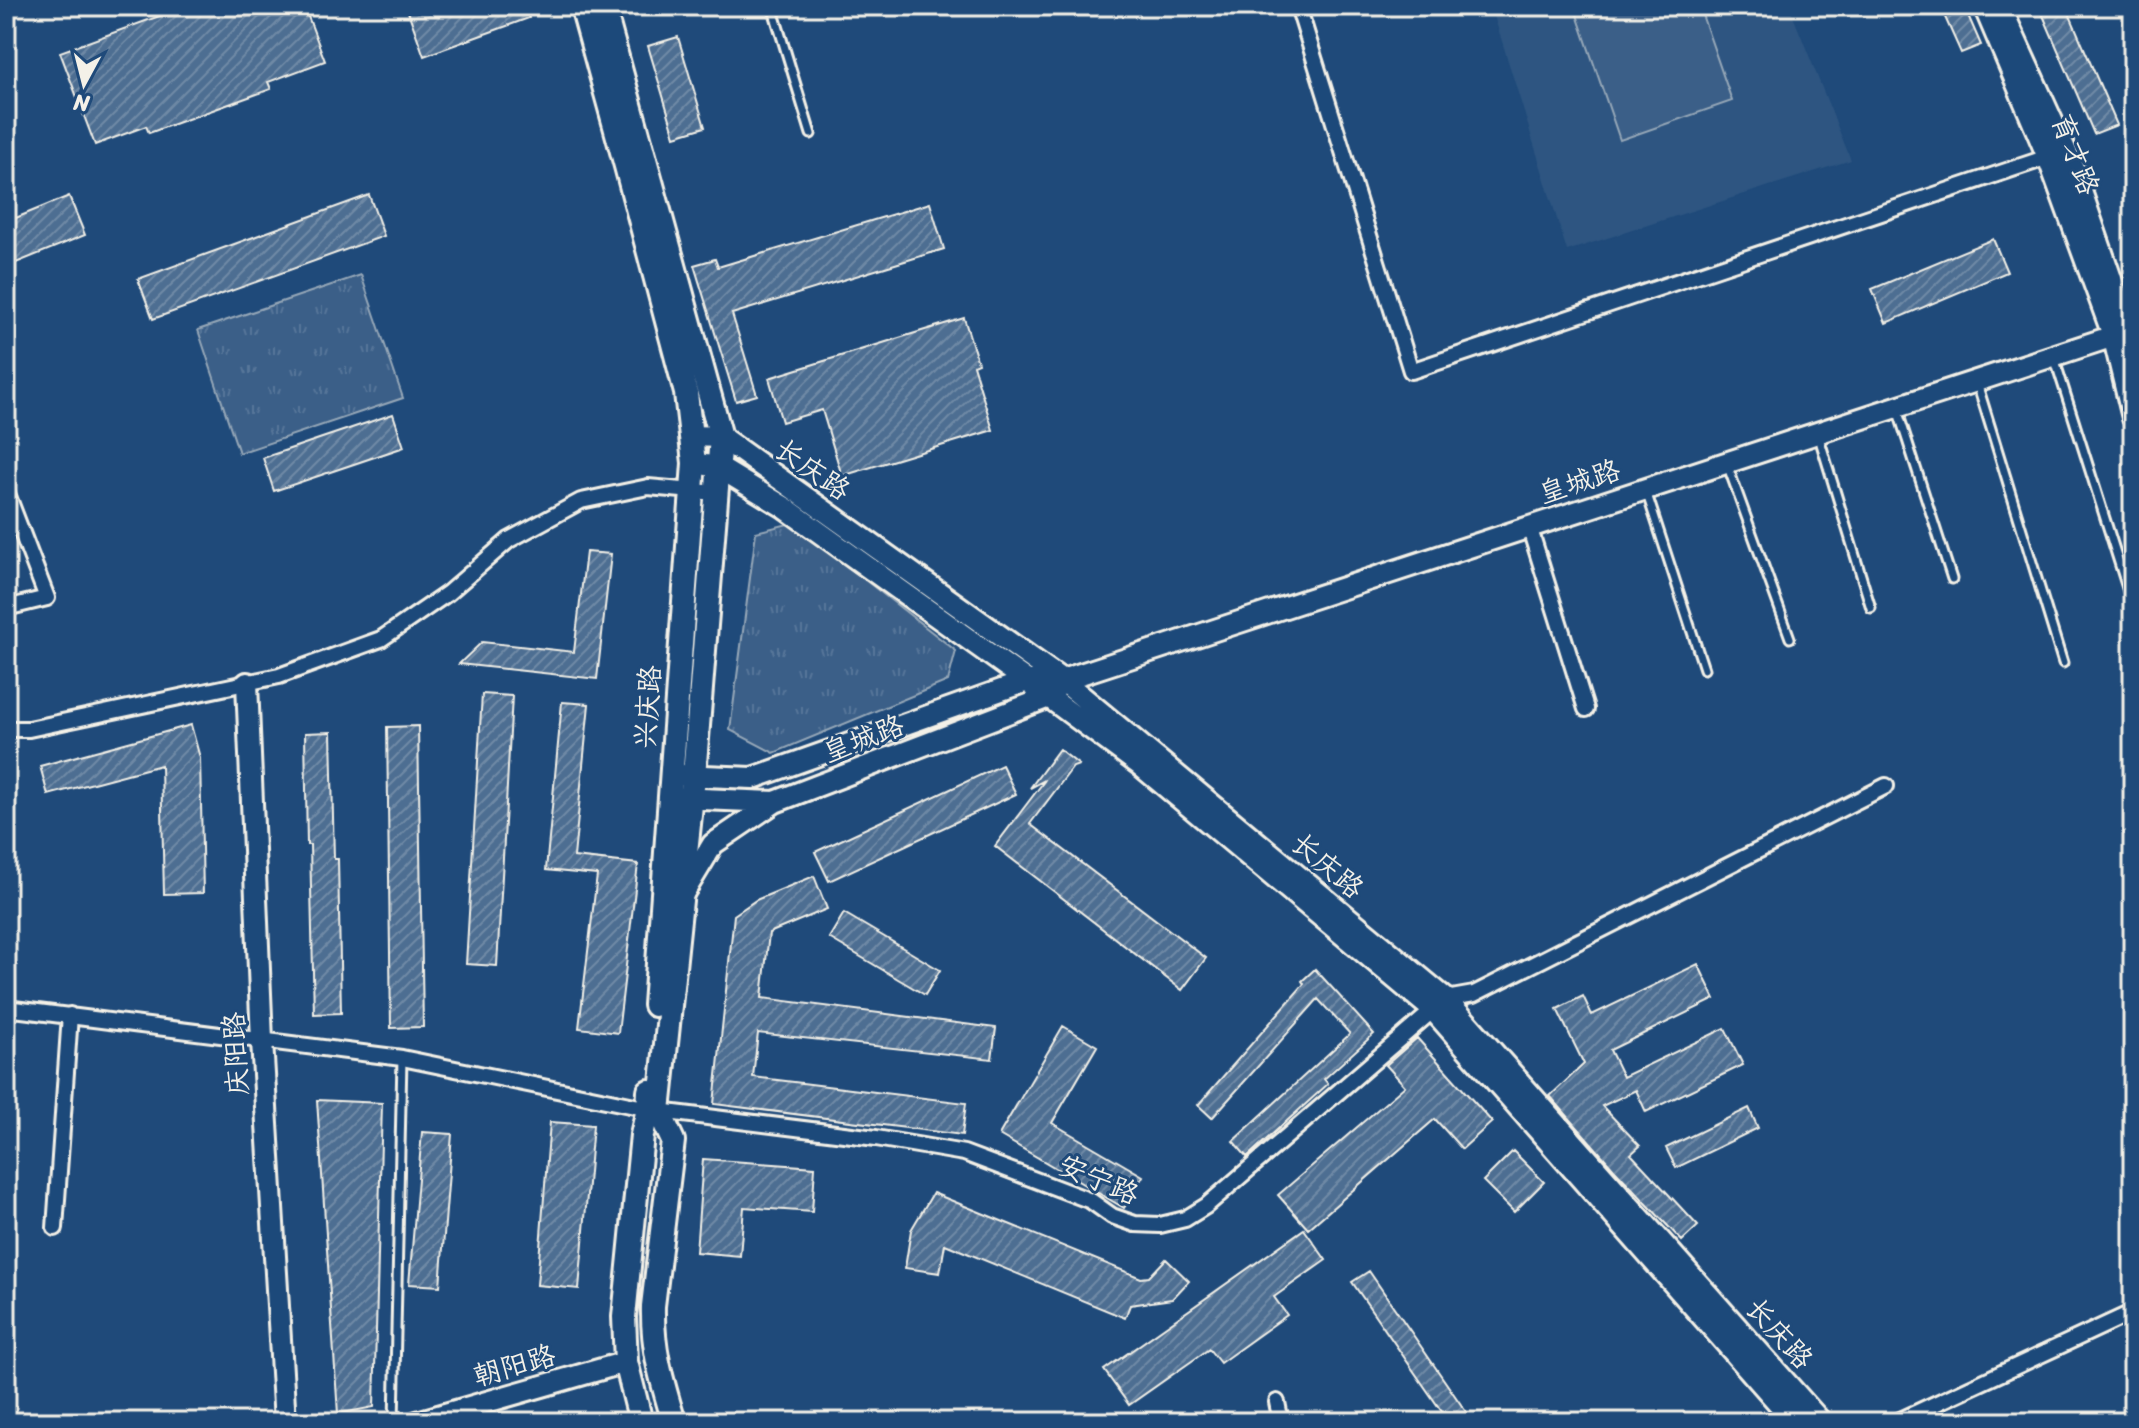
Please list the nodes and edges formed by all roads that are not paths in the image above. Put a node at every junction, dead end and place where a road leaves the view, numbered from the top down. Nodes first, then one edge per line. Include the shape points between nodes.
1 (582, 6) edge
2 (603, 6) edge
3 (772, 6) edge
4 (1298, 6) edge
5 (1984, 6) edge
6 (2000, 6) edge
7 (811, 134) dead end
8 (2048, 157) junction
9 (2119, 333) junction
10 (2054, 355) junction
11 (2133, 361) edge
12 (1976, 381) junction
13 (1896, 407) junction
14 (2133, 418) edge
15 (1818, 432) junction
16 (691, 436) junction
17 (721, 437) junction
18 (1727, 462) junction
19 (694, 463) junction
20 (718, 467) junction
21 (1646, 489) junction
22 (6, 491) edge
23 (692, 491) junction
24 (716, 493) junction
25 (1529, 526) junction
26 (1952, 579) dead end
27 (2133, 607) edge
28 (6, 608) edge
29 (1871, 608) dead end
30 (1790, 638) dead end
31 (2063, 663) dead end
32 (1704, 669) dead end
33 (1062, 680) junction
34 (1027, 681) junction
35 (247, 683) junction
36 (1049, 697) junction
37 (1586, 709) dead end
38 (6, 729) edge
39 (682, 786) junction
40 (1886, 786) dead end
41 (775, 802) junction
42 (681, 897) junction
43 (1440, 1005) junction
44 (6, 1008) edge
45 (70, 1015) junction
46 (262, 1041) junction
47 (402, 1058) junction
48 (653, 1110) junction
49 (55, 1228) dead end
50 (2133, 1312) edge
51 (627, 1365) junction
52 (1277, 1402) dead end
53 (428, 1421) edge
54 (285, 1422) edge
55 (394, 1422) edge
56 (641, 1422) edge
57 (674, 1422) edge
58 (1281, 1422) edge
59 (1795, 1422) edge
60 (1821, 1422) edge
61 (1896, 1422) edge

1 - 16 main road, 兴庆路 via 686,393
2 - 17 main road
3 - 7 lane
4 - 8 street via 1411,371
5 - 8 main road, 育才路
6 - 9 main road via 2072,165 2119,302
8 - 9 main road, 育才路
9 - 10 main road, 皇城路
9 - 11 main road
9 - 14 main road, 育才路
10 - 12 main road, 皇城路
10 - 27 lane
12 - 13 main road, 皇城路
12 - 31 lane
13 - 15 main road, 皇城路
13 - 26 lane
15 - 18 main road, 皇城路
15 - 29 lane
16 - 17 main road
16 - 19 main road, 兴庆路
17 - 20 main road, 兴庆路
17 - 33 main road, 长庆路
18 - 21 main road, 皇城路
18 - 30 lane
19 - 20 main road
19 - 23 main road, 兴庆路
20 - 24 main road, 兴庆路
20 - 34 main road via 784,507
21 - 25 main road, 皇城路
21 - 32 lane
22 - 28 street via 47,598
23 - 24 street
23 - 35 street via 648,487 581,501 509,540 448,593 381,639
23 - 39 main road, 兴庆路
24 - 39 main road, 兴庆路
25 - 33 main road, 皇城路
25 - 37 street
33 - 34 main road, 皇城路
33 - 36 main road
33 - 43 main road, 长庆路
34 - 36 main road
34 - 39 main road, 皇城路 via 753,778
35 - 38 street via 29,729
35 - 46 main road, 庆阳路
36 - 41 main road, 皇城路
36 - 43 main road
39 - 41 main road, 皇城路
39 - 42 main road, 兴庆路
39 - 48 main road, 兴庆路
40 - 43 street via 1474,994
41 - 42 main road via 713,844
42 - 48 main road, 兴庆路
43 - 48 street, 安宁路 via 1206,1206 1160,1225 1112,1216 1091,1201 964,1153
43 - 59 main road
43 - 60 main road, 长庆路
44 - 45 street, 安宁路
45 - 46 street, 安宁路
45 - 49 street
46 - 47 street, 安宁路
46 - 54 main road, 庆阳路
47 - 48 street, 安宁路
47 - 55 lane
48 - 51 main road, 兴庆路 via 642,1135 624,1297
48 - 57 main road, 兴庆路 via 673,1141 652,1331
50 - 61 street
51 - 53 main road, 朝阳路
51 - 56 main road, 兴庆路
52 - 58 street

